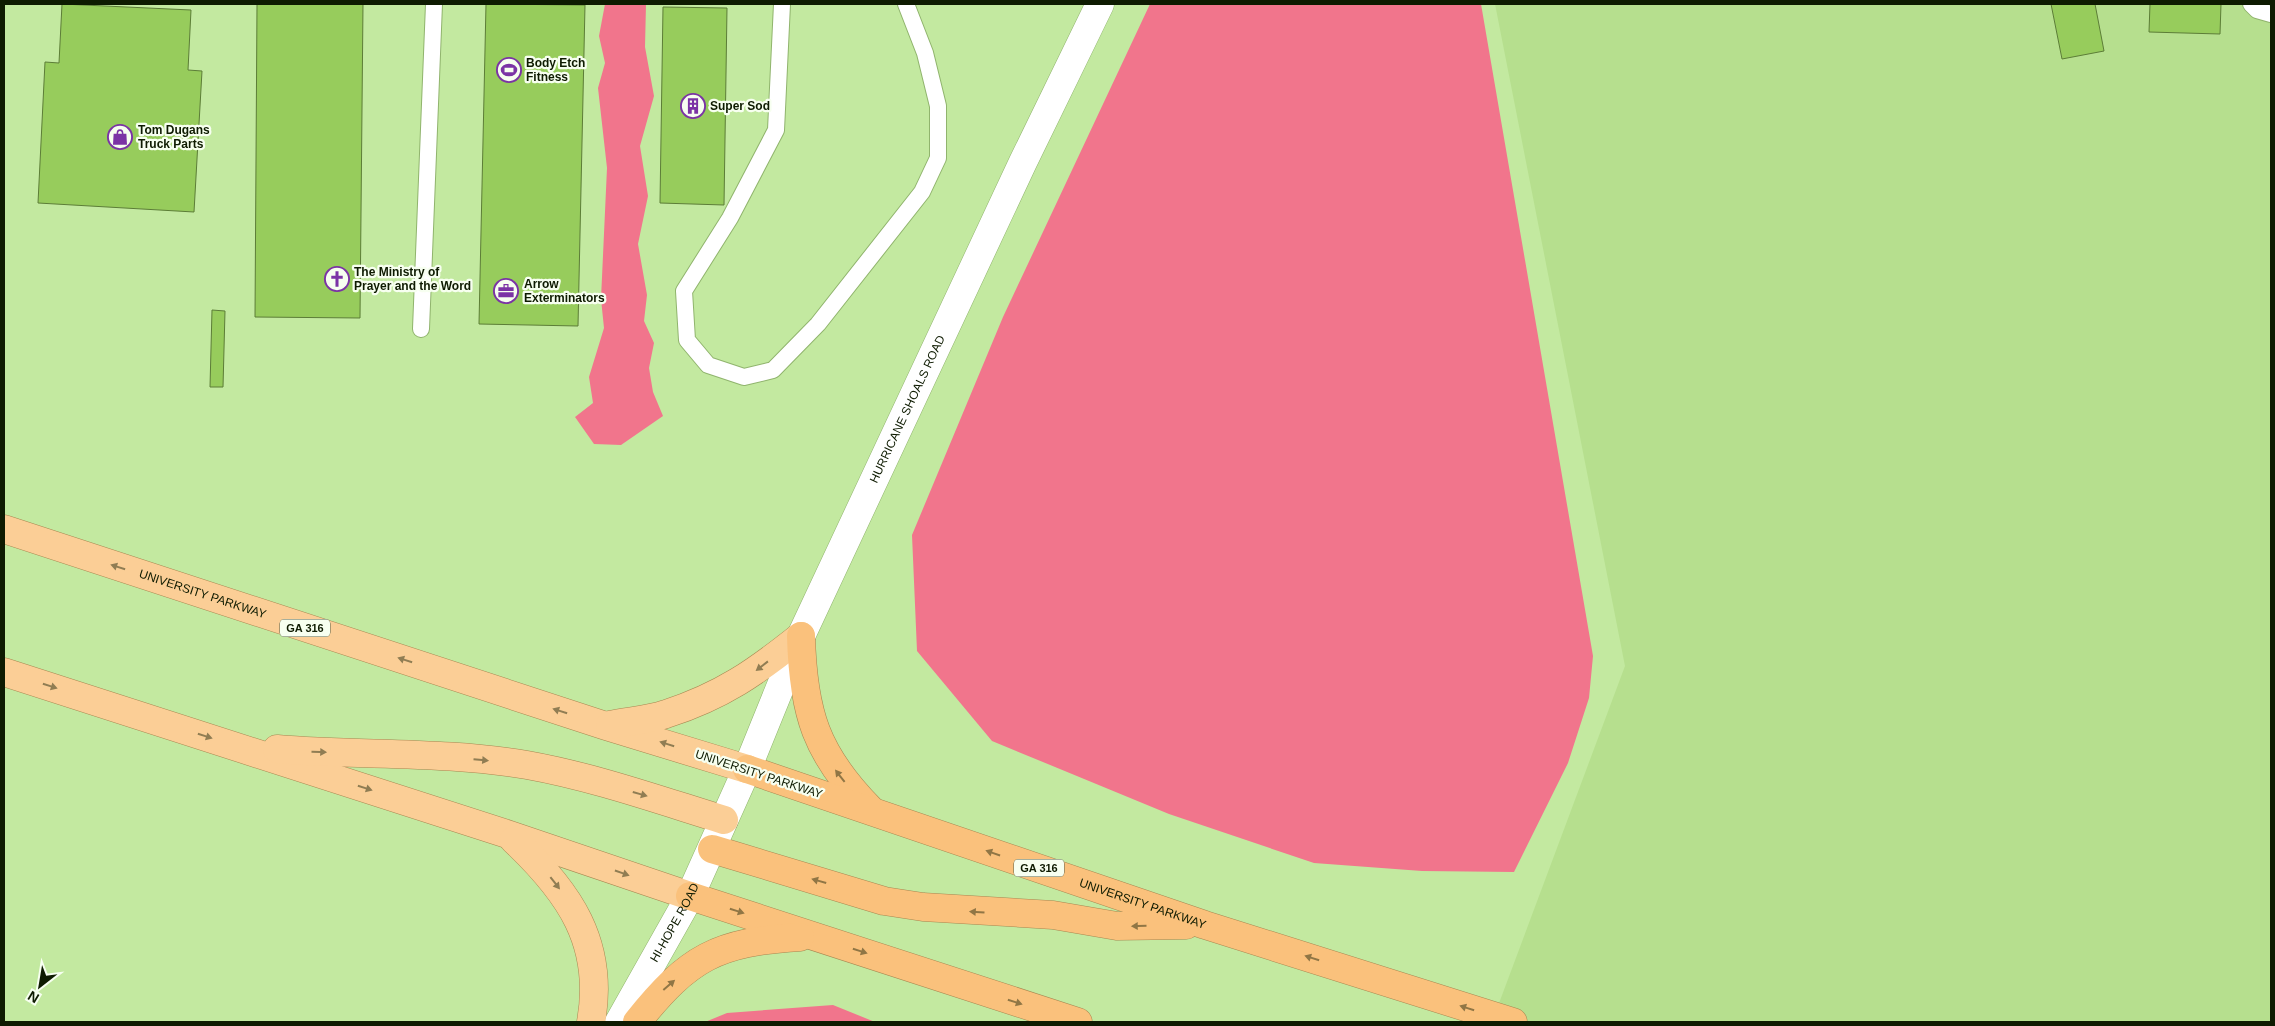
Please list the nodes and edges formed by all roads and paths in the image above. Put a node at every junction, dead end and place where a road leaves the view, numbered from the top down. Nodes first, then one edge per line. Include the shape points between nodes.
1 (434, 4) edge
2 (782, 4) edge
3 (906, 4) edge
4 (1100, 4) edge
5 (2251, 4) edge
6 (2271, 14) edge
7 (422, 329) dead end
8 (4, 529) edge
9 (801, 636) junction
10 (4, 672) edge
11 (606, 726) junction
12 (235, 746) junction
13 (747, 768) junction
14 (873, 812) junction
15 (724, 820) junction
16 (510, 835) junction
17 (712, 849) junction
18 (690, 896) junction
19 (1205, 925) junction
20 (814, 936) junction
21 (591, 1022) edge
22 (619, 1022) edge
23 (637, 1022) edge
24 (1078, 1022) edge
25 (1513, 1022) edge

1 - 7 lane
2 - 3 lane via 776,130 730,218 684,291 687,340 708,365 744,377 773,370 818,324 922,192 938,158 938,106 926,53
4 - 9 street, HURRICANE SHOALS ROAD
5 - 6 lane via 2257,10
11 -> 8 highway, UNIVERSITY PARKWAY / GA 316
9 -> 11 highway via 752,674 722,691 664,714
9 - 13 street, HURRICANE SHOALS ROAD
14 -> 9 highway via 831,763 816,732 805,696
10 -> 12 highway
13 -> 11 highway, UNIVERSITY PARKWAY / GA 316
12 -> 15 highway via 436,756 526,765 575,776
12 -> 16 highway
13 - 14 highway, UNIVERSITY PARKWAY / GA 316
13 - 15 street, HURRICANE SHOALS ROAD
19 -> 14 highway, UNIVERSITY PARKWAY / GA 316
15 - 17 street, HI-HOPE ROAD
16 -> 18 highway
16 -> 21 highway via 558,887 583,930 591,950 594,974
17 - 18 street, HI-HOPE ROAD
19 -> 17 highway via 1116,926 1053,916 922,907 884,901
18 -> 20 highway
18 - 22 street, HI-HOPE ROAD
25 -> 19 highway, UNIVERSITY PARKWAY / GA 316
23 -> 20 highway via 663,989 716,951 738,944
20 -> 24 highway

